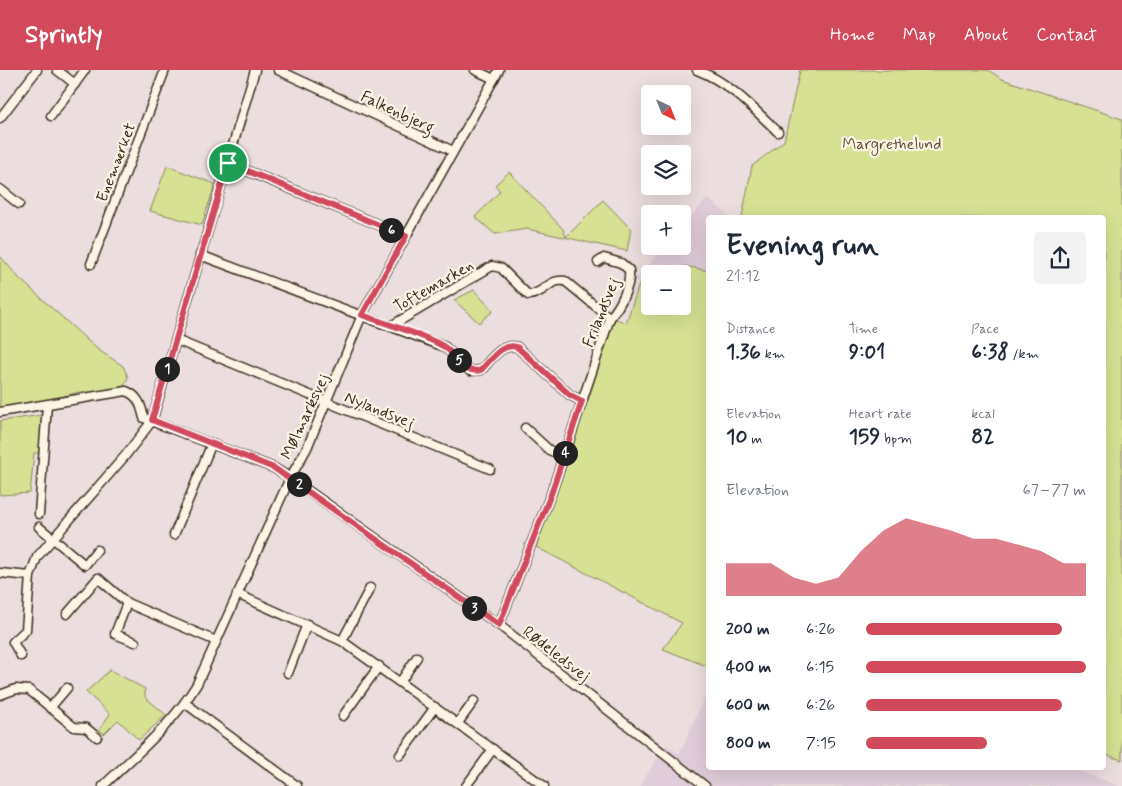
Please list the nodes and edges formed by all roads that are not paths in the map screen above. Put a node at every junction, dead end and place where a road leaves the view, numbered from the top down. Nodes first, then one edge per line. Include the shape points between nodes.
1 (37, 70) edge
2 (57, 70) edge
3 (85, 70) edge
4 (165, 70) edge
5 (255, 70) edge
6 (278, 70) edge
7 (474, 70) edge
8 (499, 70) edge
9 (698, 70) edge
10 (494, 79) junction
11 (75, 84) junction
12 (51, 116) dead end
13 (0, 118) edge
14 (778, 132) dead end
15 (453, 151) junction
16 (228, 163) junction
17 (0, 190) edge
18 (19, 204) dead end
19 (406, 236) junction
20 (200, 255) junction
21 (598, 262) dead end
22 (91, 264) dead end
23 (362, 315) junction
24 (610, 318) junction
25 (391, 326) junction
26 (176, 340) junction
27 (582, 401) junction
28 (327, 402) junction
29 (47, 405) junction
30 (0, 412) edge
31 (152, 420) junction
32 (525, 428) dead end
33 (212, 443) junction
34 (564, 456) junction
35 (490, 469) dead end
36 (290, 478) junction
37 (39, 514) dead end
38 (39, 527) dead end
39 (174, 535) dead end
40 (53, 539) junction
41 (97, 550) dead end
42 (0, 573) edge
43 (30, 576) junction
44 (370, 588) dead end
45 (237, 594) junction
46 (127, 603) junction
47 (67, 614) dead end
48 (307, 624) junction
49 (499, 625) junction
50 (216, 641) junction
51 (342, 641) junction
52 (135, 642) dead end
53 (21, 656) dead end
54 (417, 657) dead end
55 (379, 666) junction
56 (288, 673) dead end
57 (401, 681) junction
58 (67, 688) dead end
59 (0, 695) edge
60 (474, 701) dead end
61 (185, 703) junction
62 (435, 707) junction
63 (50, 708) junction
64 (343, 716) dead end
65 (458, 723) junction
66 (98, 737) dead end
67 (493, 749) junction
68 (400, 755) dead end
69 (103, 786) edge
70 (297, 786) edge
71 (466, 786) edge
72 (544, 786) edge
73 (705, 786) edge

1 - 13 street
2 - 11 street
3 - 11 street
4 - 22 street, Enemærket
5 - 16 street
6 - 15 street, Falkenbjerg
7 - 10 street
8 - 10 street, Mølmarksvej
9 - 14 street via 732,90
10 - 15 street, Mølmarksvej
11 - 12 street
15 - 19 street, Mølmarksvej
16 - 19 street
16 - 20 street
17 - 18 street
19 - 23 street, Mølmarksvej
20 - 23 street
20 - 26 street
21 - 24 street, Frilandsvej via 604,258 621,263 629,270 629,280 618,308
23 - 25 street
23 - 28 street, Mølmarksvej
24 - 25 street, Toftemarken via 565,281 552,282 539,294 528,295 501,268 492,266
24 - 27 street, Frilandsvej
25 - 27 street via 445,347 470,371 476,372 504,347 517,347 570,395
26 - 28 street, Nylandsvej
26 - 31 street
27 - 34 street, Frilandsvej
28 - 35 street, Nylandsvej
28 - 36 street, Mølmarksvej
29 - 30 street
29 - 31 street via 126,391 140,402 144,418
29 - 37 street
31 - 33 street, Rødeledsvej
31 - 40 street
32 - 34 street via 549,450
33 - 36 street, Rødeledsvej via 274,468
33 - 39 street
34 - 49 street, Frilandsvej
36 - 45 street, Mølmarksvej
36 - 49 street, Rødeledsvej
38 - 40 street
40 - 41 street via 85,565
40 - 43 street via 37,557
42 - 43 street
43 - 53 street via 26,630 13,642
44 - 51 street
45 - 48 street
45 - 50 street, Mølmarksvej
46 - 47 street via 98,578
46 - 50 street
46 - 52 street via 115,634
48 - 51 street
48 - 56 street
49 - 73 street, Rødeledsvej
50 - 61 street, Mølmarksvej
51 - 55 street
54 - 57 street
55 - 57 street
55 - 64 street
57 - 62 street
58 - 63 street
59 - 63 street via 16,689 29,690
60 - 65 street
61 - 69 street, Mølmarksvej
61 - 70 street
62 - 65 street
62 - 68 street
63 - 66 street via 74,728 86,728
65 - 67 street
67 - 71 street
67 - 72 street

